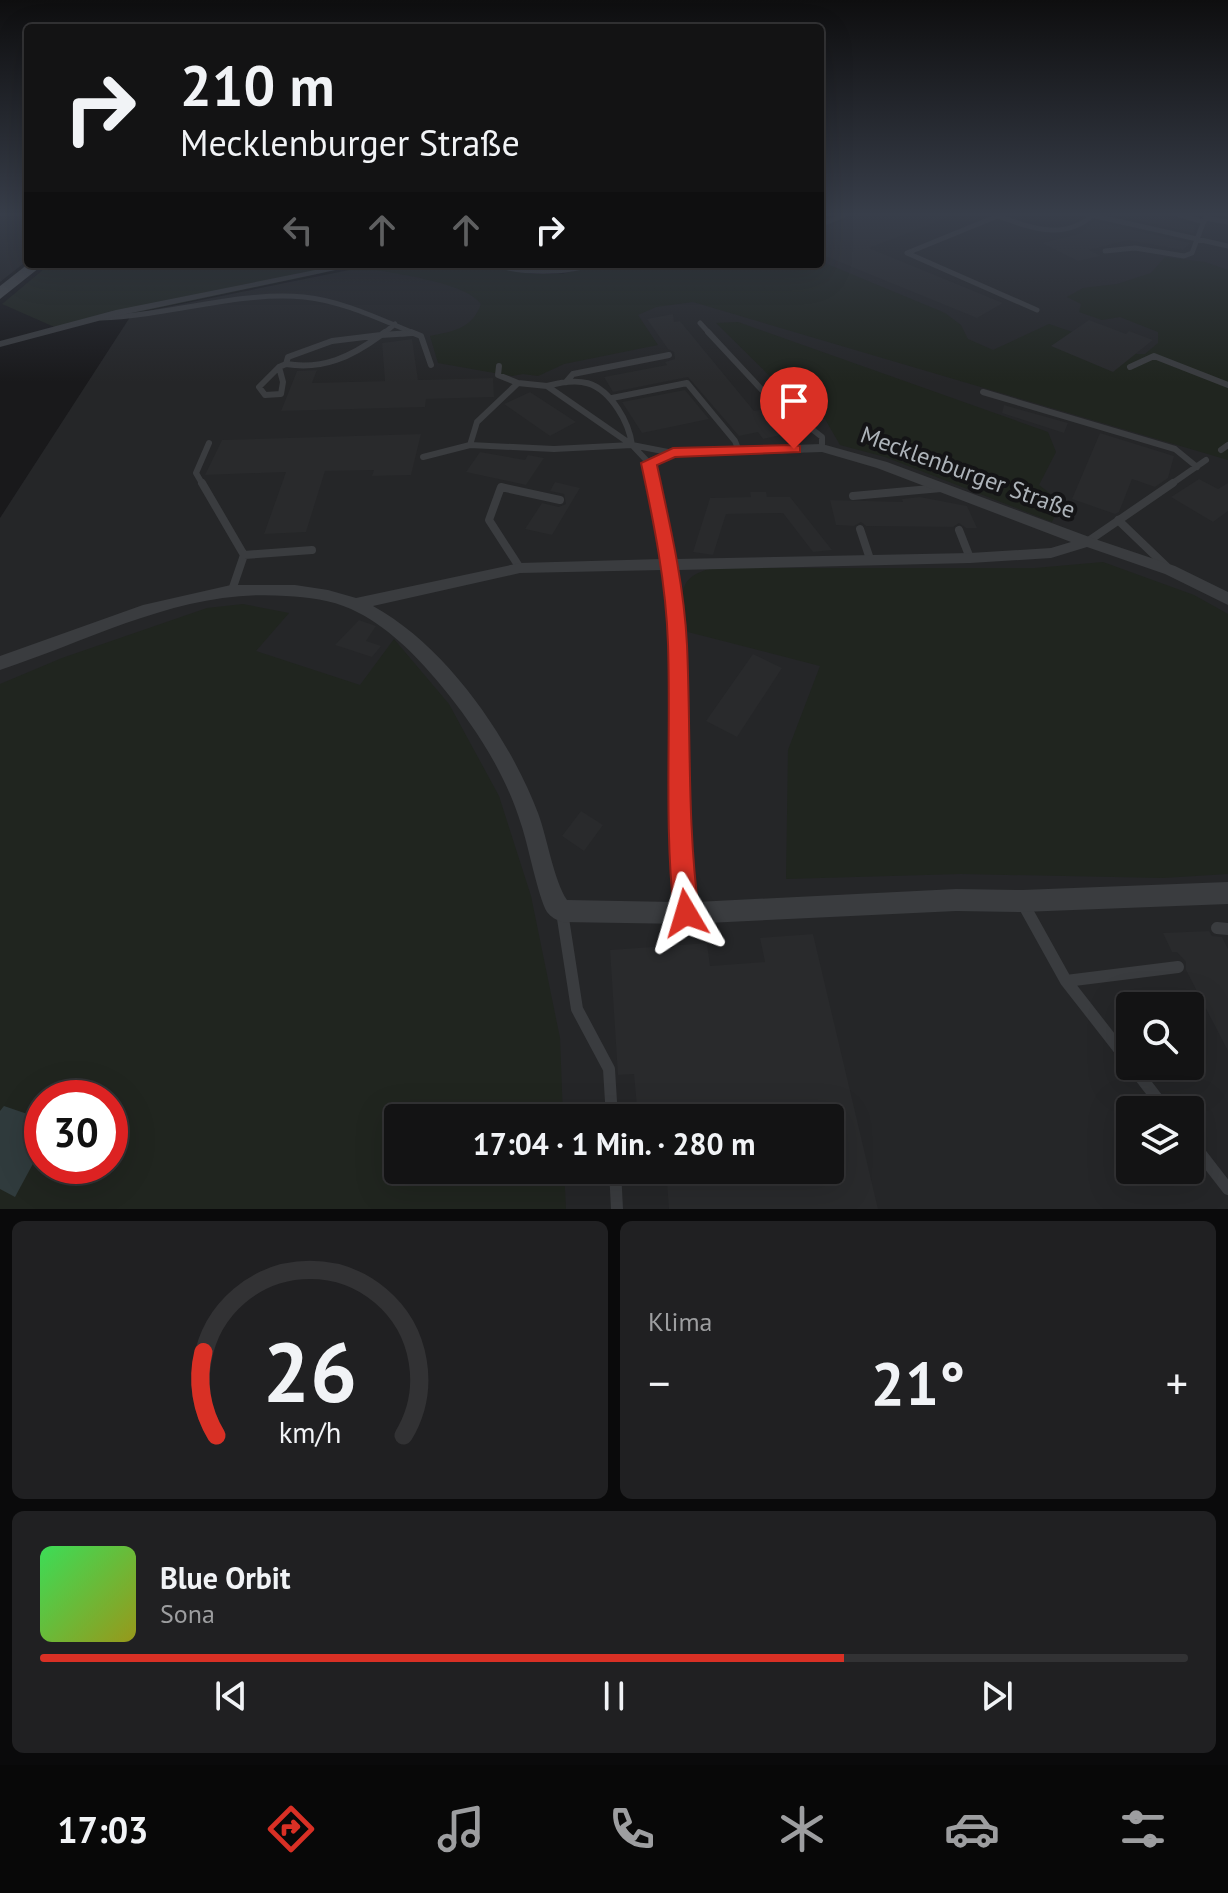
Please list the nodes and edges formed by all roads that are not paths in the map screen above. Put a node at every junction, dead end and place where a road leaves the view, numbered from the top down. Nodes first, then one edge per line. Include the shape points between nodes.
1 (30, 269) edge
2 (311, 269) edge
3 (522, 269) edge
4 (572, 269) edge
5 (944, 269) edge
6 (0, 294) edge
7 (1037, 310) dead end
8 (96, 318) junction
9 (700, 323) dead end
10 (395, 324) junction
11 (412, 333) junction
12 (381, 336) junction
13 (0, 344) edge
14 (669, 355) dead end
15 (283, 365) junction
16 (431, 365) dead end
17 (499, 366) dead end
18 (1130, 367) dead end
19 (518, 383) junction
20 (565, 383) junction
21 (1228, 385) edge
22 (547, 386) junction
23 (983, 392) dead end
24 (612, 398) junction
25 (209, 443) dead end
26 (470, 445) junction
27 (632, 445) junction
28 (822, 448) junction
29 (739, 451) junction
30 (673, 453) junction
31 (423, 457) dead end
32 (1206, 460) dead end
33 (649, 463) junction
34 (1197, 467) junction
35 (942, 488) junction
36 (853, 496) dead end
37 (560, 500) dead end
38 (1118, 520) junction
39 (860, 529) dead end
40 (959, 530) dead end
41 (1087, 542) junction
42 (312, 550) dead end
43 (244, 555) junction
44 (970, 558) junction
45 (870, 559) junction
46 (671, 564) junction
47 (520, 568) junction
48 (1170, 570) junction
49 (232, 590) junction
50 (1228, 599) edge
51 (356, 604) junction
52 (0, 663) edge
53 (1228, 893) edge
54 (1022, 901) junction
55 (562, 911) junction
56 (686, 913) junction
57 (1178, 967) dead end
58 (1066, 981) junction
59 (1116, 1045) edge
60 (1143, 1080) edge
61 (1155, 1096) edge
62 (611, 1104) edge
63 (1204, 1158) edge
64 (616, 1184) edge
65 (1228, 1189) edge
66 (617, 1209) edge

1 - 6 street
2 - 8 street
3 - 4 street
5 - 7 lane
8 - 10 lane via 303,297 348,306
8 - 13 street
9 - 28 lane via 762,390 822,437
10 - 11 lane
10 - 12 lane
11 - 12 lane
11 - 16 lane via 421,336
12 - 15 lane via 343,360
12 - 15 lane via 301,349
14 - 20 lane via 573,374
15 - 15 lane via 259,387 265,395 281,394
17 - 19 lane via 498,375
18 - 21 lane via 1154,356
19 - 22 lane
19 - 26 lane via 477,422
20 - 22 lane
20 - 24 lane via 594,382
22 - 27 lane
23 - 34 lane via 1175,449
24 - 27 lane via 630,428
24 - 29 lane via 687,383
25 - 43 lane via 196,473
26 - 27 lane
26 - 31 lane
27 - 30 lane
27 - 33 lane
28 - 29 street, Mecklenburger Straße
28 - 35 street, Mecklenburger Straße
29 - 30 street, Mecklenburger Straße
30 - 33 street, Mecklenburger Straße
32 - 34 lane
33 - 46 street
34 - 38 lane
35 - 36 lane
35 - 41 street, Mecklenburger Straße
37 - 47 lane via 501,487 489,520
38 - 41 lane
38 - 48 lane
39 - 45 lane
40 - 44 lane
41 - 44 street, Mecklenburger Straße via 1051,553
41 - 48 street, Mecklenburger Straße
42 - 43 lane
43 - 49 lane
44 - 45 street, Mecklenburger Straße
45 - 46 street, Mecklenburger Straße
46 - 47 street, Mecklenburger Straße
46 - 56 street via 678,643 679,856
47 - 51 street, Mecklenburger Straße
48 - 50 street, Mecklenburger Straße
49 - 51 street, Mecklenburger Straße via 313,592
49 - 52 street, Mecklenburger Straße via 158,607
51 - 55 street, Mecklenburger Straße via 420,650 479,719 526,809 555,904
53 - 54 street
54 - 56 street
54 - 58 lane
55 - 56 street
55 - 62 lane via 577,1009 609,1069
57 - 58 lane
58 - 59 lane
60 - 61 lane
63 - 65 lane
64 - 66 lane

